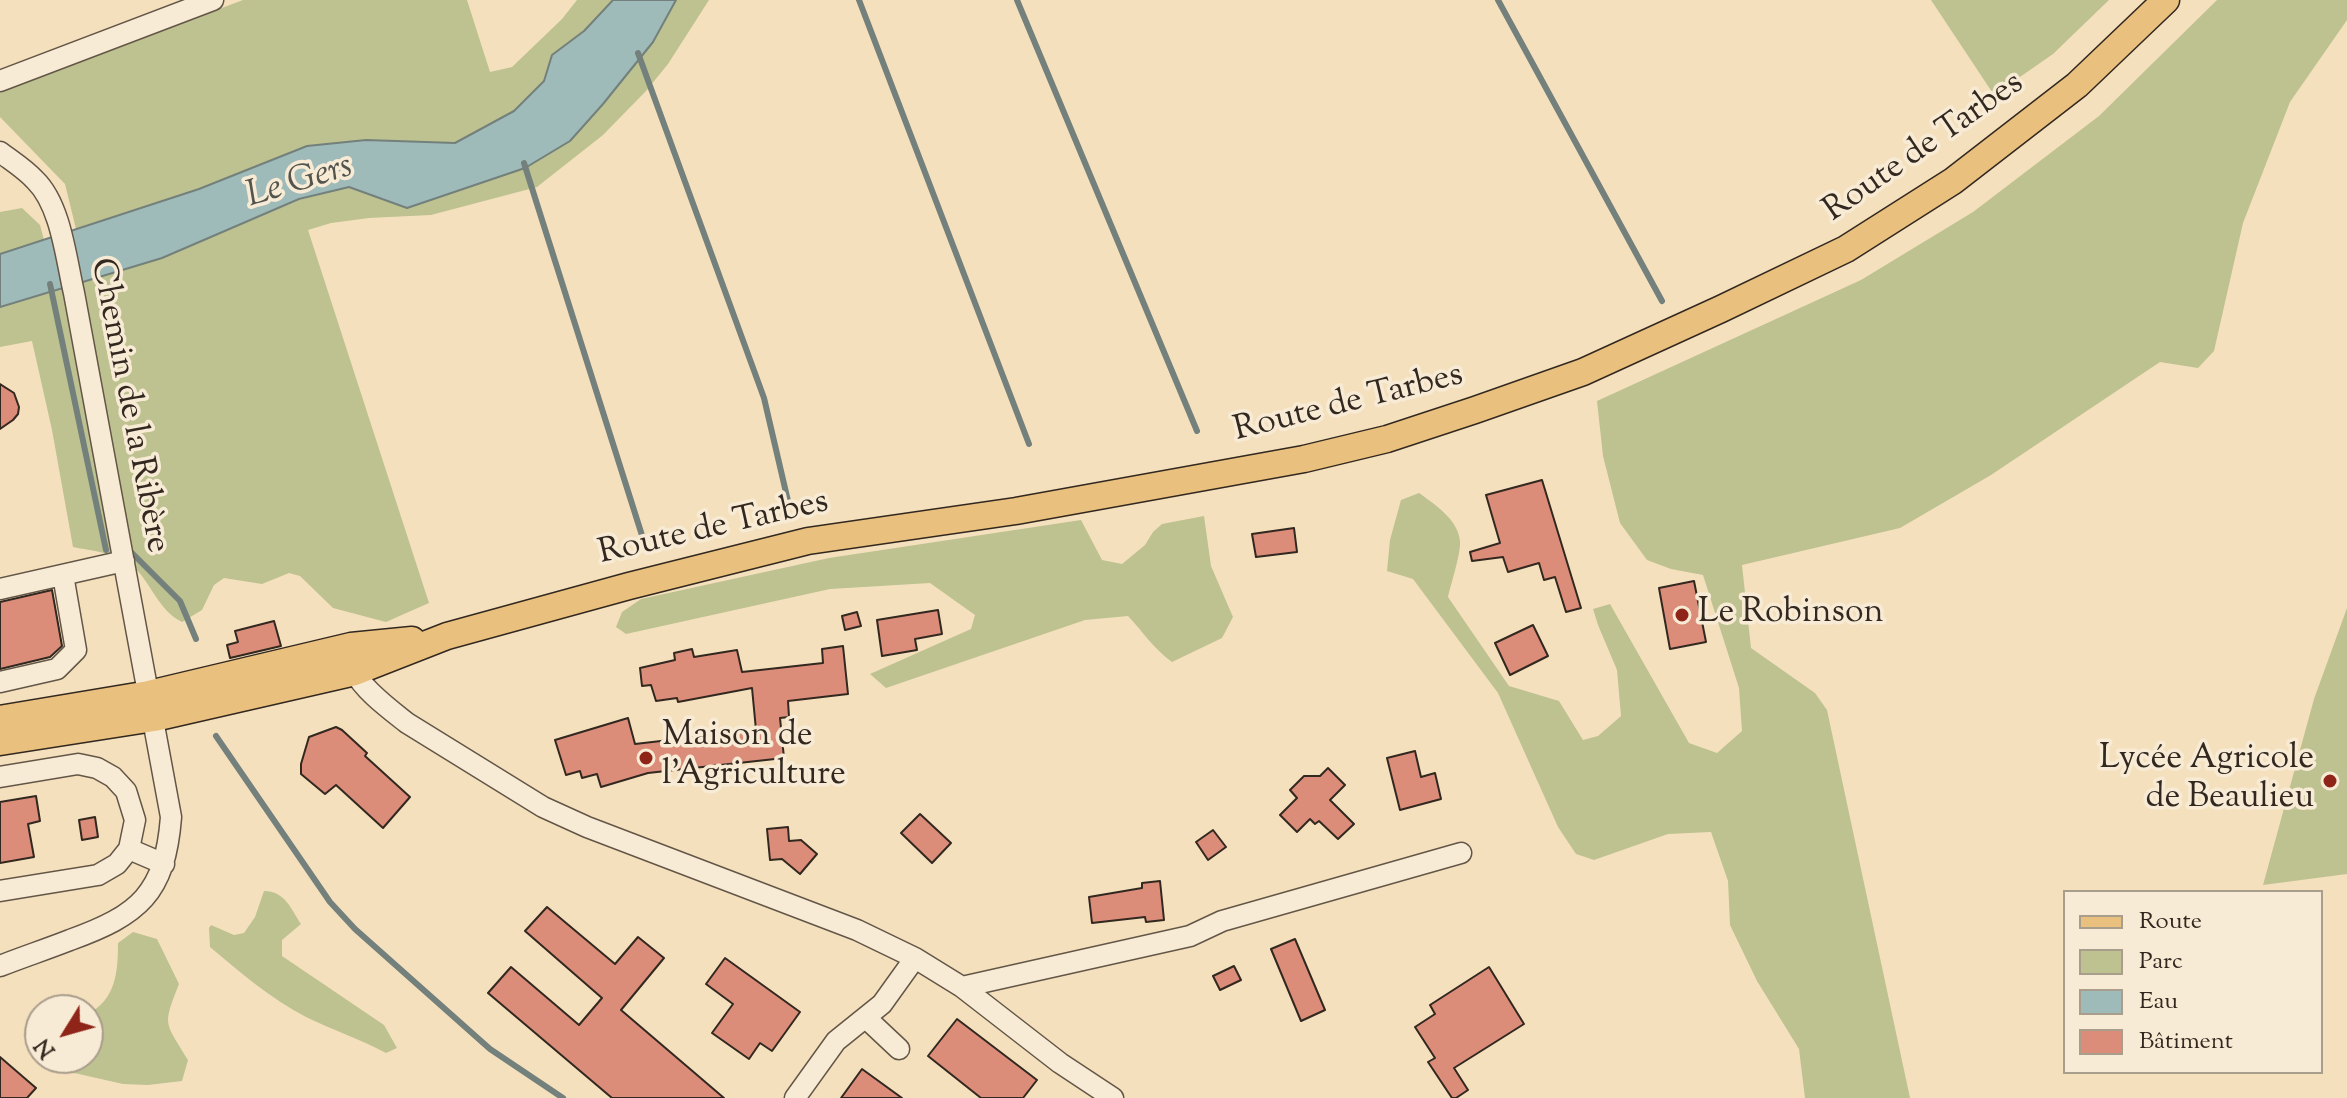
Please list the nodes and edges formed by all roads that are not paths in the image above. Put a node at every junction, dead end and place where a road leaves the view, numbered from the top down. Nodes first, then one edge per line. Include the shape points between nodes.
1 (213, 0) edge
2 (2166, 0) edge
3 (0, 81) edge
4 (0, 152) edge
5 (124, 561) junction
6 (63, 575) junction
7 (0, 589) edge
8 (353, 659) junction
9 (0, 682) edge
10 (152, 706) junction
11 (0, 719) edge
12 (0, 742) edge
13 (0, 777) edge
14 (129, 849) junction
15 (1461, 853) dead end
16 (164, 864) junction
17 (0, 891) edge
18 (915, 958) junction
19 (0, 966) edge
20 (962, 987) junction
21 (866, 1018) junction
22 (899, 1049) dead end
23 (795, 1098) edge
24 (1113, 1098) edge

1 - 3 street
2 - 8 main road, Route de Tarbes via 2077,85 1953,181 1846,249 1583,372 1387,439 1304,459 1016,511 808,541
4 - 5 street, Chemin de la Ribère via 37,181 58,223
5 - 6 street
5 - 10 street, Chemin de la Ribère
6 - 7 street
6 - 9 street via 76,650 57,669
8 - 10 main road, Route de Tarbes
8 - 18 street via 380,701 407,723 543,807 857,930
10 - 11 main road
10 - 12 main road
10 - 16 street, Chemin de la Ribère via 171,817
13 - 14 street via 78,764 97,768 126,791 135,820
14 - 16 street
14 - 17 street via 98,875
15 - 20 street via 1222,921 1190,936
16 - 19 street via 154,886 122,918
18 - 20 street
18 - 21 street
20 - 24 street
21 - 22 street
21 - 23 street via 836,1041

